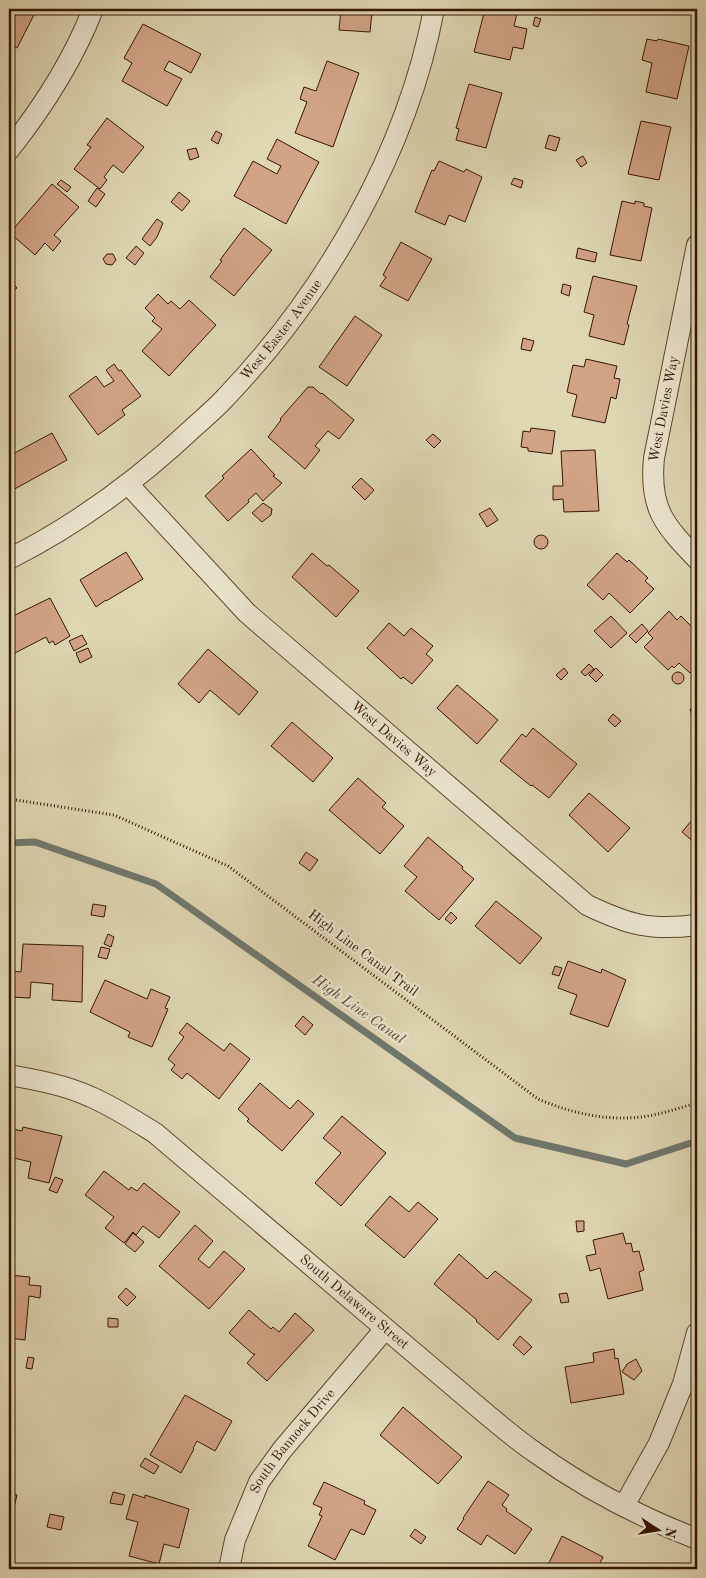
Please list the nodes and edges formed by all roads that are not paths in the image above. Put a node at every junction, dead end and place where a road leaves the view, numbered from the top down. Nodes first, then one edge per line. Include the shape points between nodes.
1 (93, 9) edge
2 (434, 9) edge
3 (9, 150) edge
4 (697, 245) edge
5 (693, 289) edge
6 (128, 484) junction
7 (9, 559) edge
8 (697, 560) edge
9 (697, 925) edge
10 (9, 1075) edge
11 (385, 1329) junction
12 (697, 1333) edge
13 (624, 1506) junction
14 (697, 1539) edge
15 (229, 1569) edge

1 - 3 street via 61,76
2 - 6 street, West Easter Avenue via 428,39 397,134 367,199 338,250 299,310 226,398
4 - 5 street, West Davies Way
5 - 8 street, West Davies Way via 652,476 658,508 673,534
6 - 7 street, West Easter Avenue via 36,545
6 - 9 street, West Davies Way via 247,613 587,906 642,926 675,928
10 - 11 street, South Delaware Street via 44,1081 90,1096 155,1133
11 - 13 street, South Delaware Street via 536,1453
11 - 15 street, South Bannock Drive via 282,1450 260,1482 235,1540
12 - 13 street via 683,1384 659,1443
13 - 14 street, South Delaware Street

